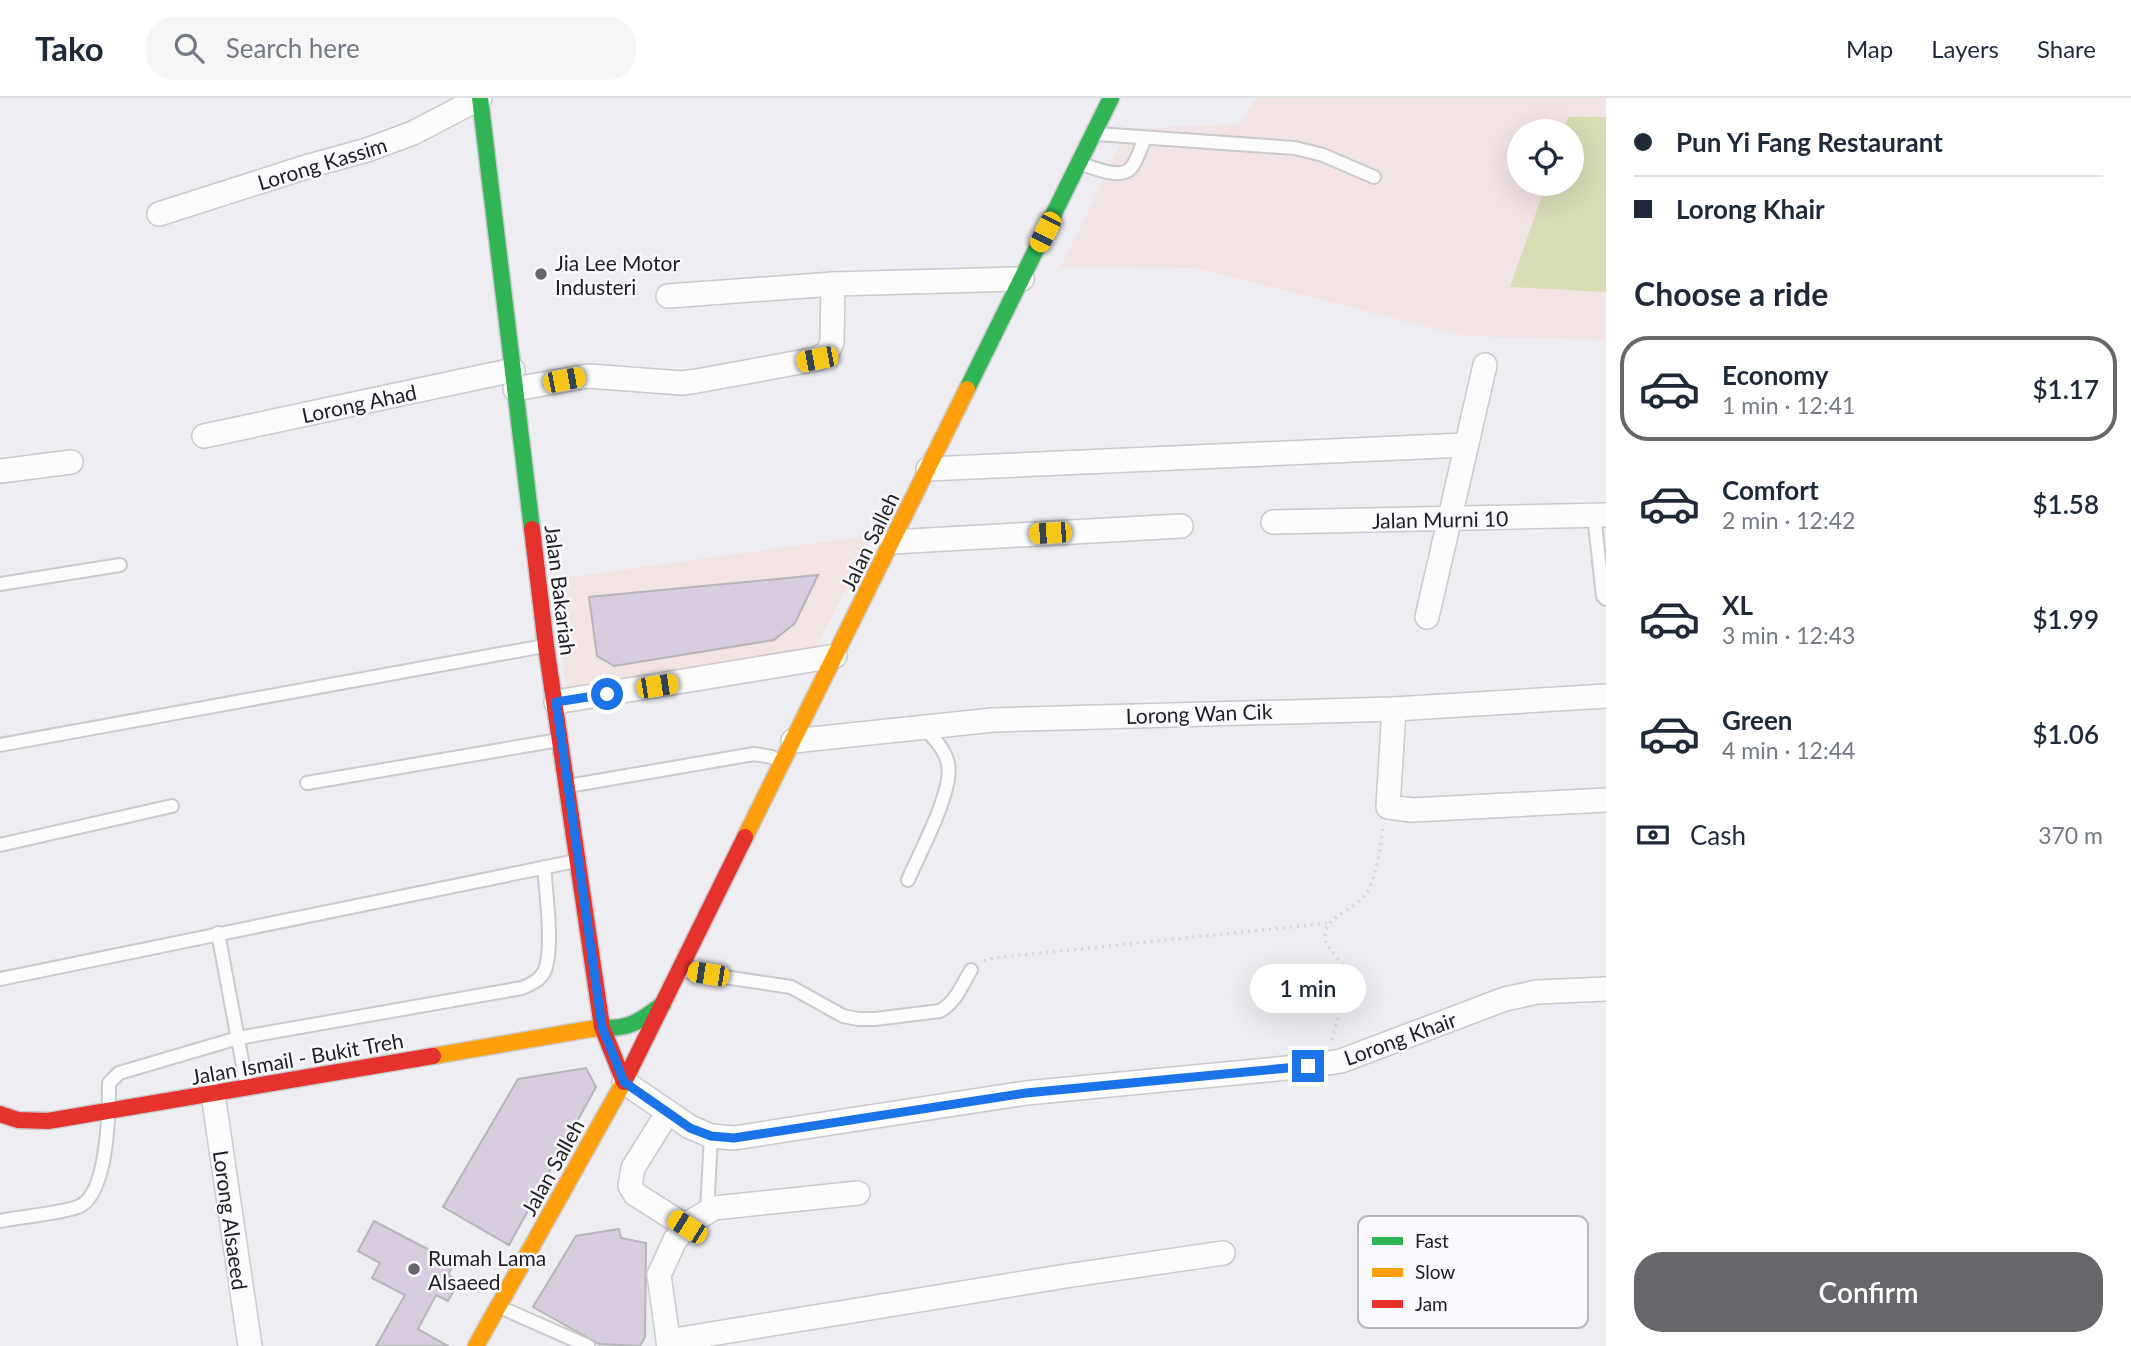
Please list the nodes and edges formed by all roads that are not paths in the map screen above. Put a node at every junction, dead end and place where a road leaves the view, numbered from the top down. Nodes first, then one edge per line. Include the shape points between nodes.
1 (480, 98) edge
2 (1111, 98) edge
3 (1093, 134) junction
4 (1146, 138) junction
5 (1079, 163) junction
6 (1374, 177) dead end
7 (159, 214) dead end
8 (1022, 279) junction
9 (833, 284) junction
10 (668, 296) dead end
11 (1485, 365) dead end
12 (514, 380) junction
13 (204, 436) dead end
14 (1465, 445) junction
15 (71, 463) dead end
16 (928, 469) junction
17 (0, 471) edge
18 (1600, 515) edge
19 (1448, 518) junction
20 (1273, 522) dead end
21 (1181, 526) dead end
22 (892, 542) junction
23 (120, 565) dead end
24 (0, 584) edge
25 (1606, 599) edge
26 (1427, 617) dead end
27 (546, 646) junction
28 (835, 656) junction
29 (1606, 696) edge
30 (556, 702) junction
31 (1394, 709) junction
32 (925, 727) junction
33 (561, 740) junction
34 (793, 741) junction
35 (0, 745) edge
36 (782, 764) junction
37 (307, 783) dead end
38 (567, 786) junction
39 (1606, 800) edge
40 (172, 806) dead end
41 (0, 845) edge
42 (578, 861) junction
43 (544, 867) junction
44 (908, 880) dead end
45 (218, 933) junction
46 (681, 970) junction
47 (971, 970) road end
48 (0, 979) edge
49 (1606, 989) edge
50 (664, 1002) junction
51 (602, 1027) junction
52 (238, 1038) junction
53 (624, 1082) junction
54 (247, 1087) junction
55 (212, 1094) junction
56 (109, 1111) junction
57 (668, 1112) junction
58 (0, 1114) edge
59 (711, 1136) junction
60 (858, 1193) dead end
61 (707, 1212) junction
62 (0, 1221) edge
63 (687, 1227) junction
64 (1223, 1253) dead end
65 (498, 1306) junction
66 (668, 1344) edge
67 (250, 1346) edge
68 (476, 1346) edge
69 (588, 1346) edge

1 - 7 street, Lorong Kassim via 413,133 367,150
1 - 12 main road, Jalan Bakariah
2 - 3 main road, Jalan Salleh
3 - 4 lane
3 - 5 main road, Jalan Salleh
4 - 5 lane via 1126,172
4 - 6 lane via 1295,148
5 - 8 main road, Jalan Salleh
8 - 9 street
8 - 16 main road, Jalan Salleh
9 - 10 street
9 - 12 street, Lorong Ahad via 832,342 828,352 817,359 697,382 606,375
11 - 14 street
12 - 13 street, Lorong Ahad
12 - 27 main road, Jalan Bakariah
14 - 16 street
14 - 19 street
15 - 17 street
16 - 22 main road, Jalan Salleh
18 - 19 street, Jalan Murni 10
18 - 25 lane
19 - 20 street, Jalan Murni 10
19 - 26 street
21 - 22 street
22 - 28 main road, Jalan Salleh
23 - 24 lane
27 - 30 main road, Jalan Bakariah
27 - 35 lane
28 - 30 street
28 - 34 main road, Jalan Salleh
29 - 31 street, Lorong Wan Cik
30 - 33 main road, Jalan Bakariah
31 - 32 street, Lorong Wan Cik via 993,720
31 - 39 street via 1388,807 1412,810
32 - 34 street, Lorong Wan Cik
32 - 44 lane via 949,765 948,787
33 - 37 lane
33 - 38 main road, Jalan Bakariah
34 - 36 main road, Jalan Salleh
36 - 38 lane via 754,754
36 - 46 main road, Jalan Salleh
38 - 42 main road, Jalan Bakariah
40 - 41 lane
42 - 43 lane
42 - 51 main road, Jalan Bakariah
43 - 45 lane
43 - 52 lane via 549,951 536,982
45 - 48 lane
45 - 52 lane
46 - 47 lane via 790,988 858,1019 940,1010 956,998
46 - 50 main road, Jalan Salleh
49 - 59 street, Lorong Khair via 1537,992 1505,999 1326,1063 1026,1093 734,1138
50 - 51 main road, Jalan Ismail - Bukit Treh via 624,1030
50 - 53 main road, Jalan Salleh
51 - 53 main road, Jalan Bakariah
51 - 54 main road, Jalan Ismail - Bukit Treh
52 - 54 lane
52 - 56 lane via 119,1073 109,1083
53 - 57 street, Lorong Khair
53 - 65 main road, Jalan Salleh
54 - 55 main road, Jalan Ismail - Bukit Treh
55 - 56 main road, Jalan Ismail - Bukit Treh
55 - 67 street, Lorong Alsaeed
56 - 58 main road, Jalan Ismail - Bukit Treh via 48,1121
56 - 62 lane via 99,1181 91,1198 79,1206
57 - 59 street, Lorong Khair
57 - 63 street via 634,1168 630,1186 635,1194
59 - 61 lane
60 - 61 street via 739,1204
61 - 63 street
63 - 66 street via 659,1275
64 - 66 street
65 - 68 main road, Jalan Salleh
65 - 69 lane

